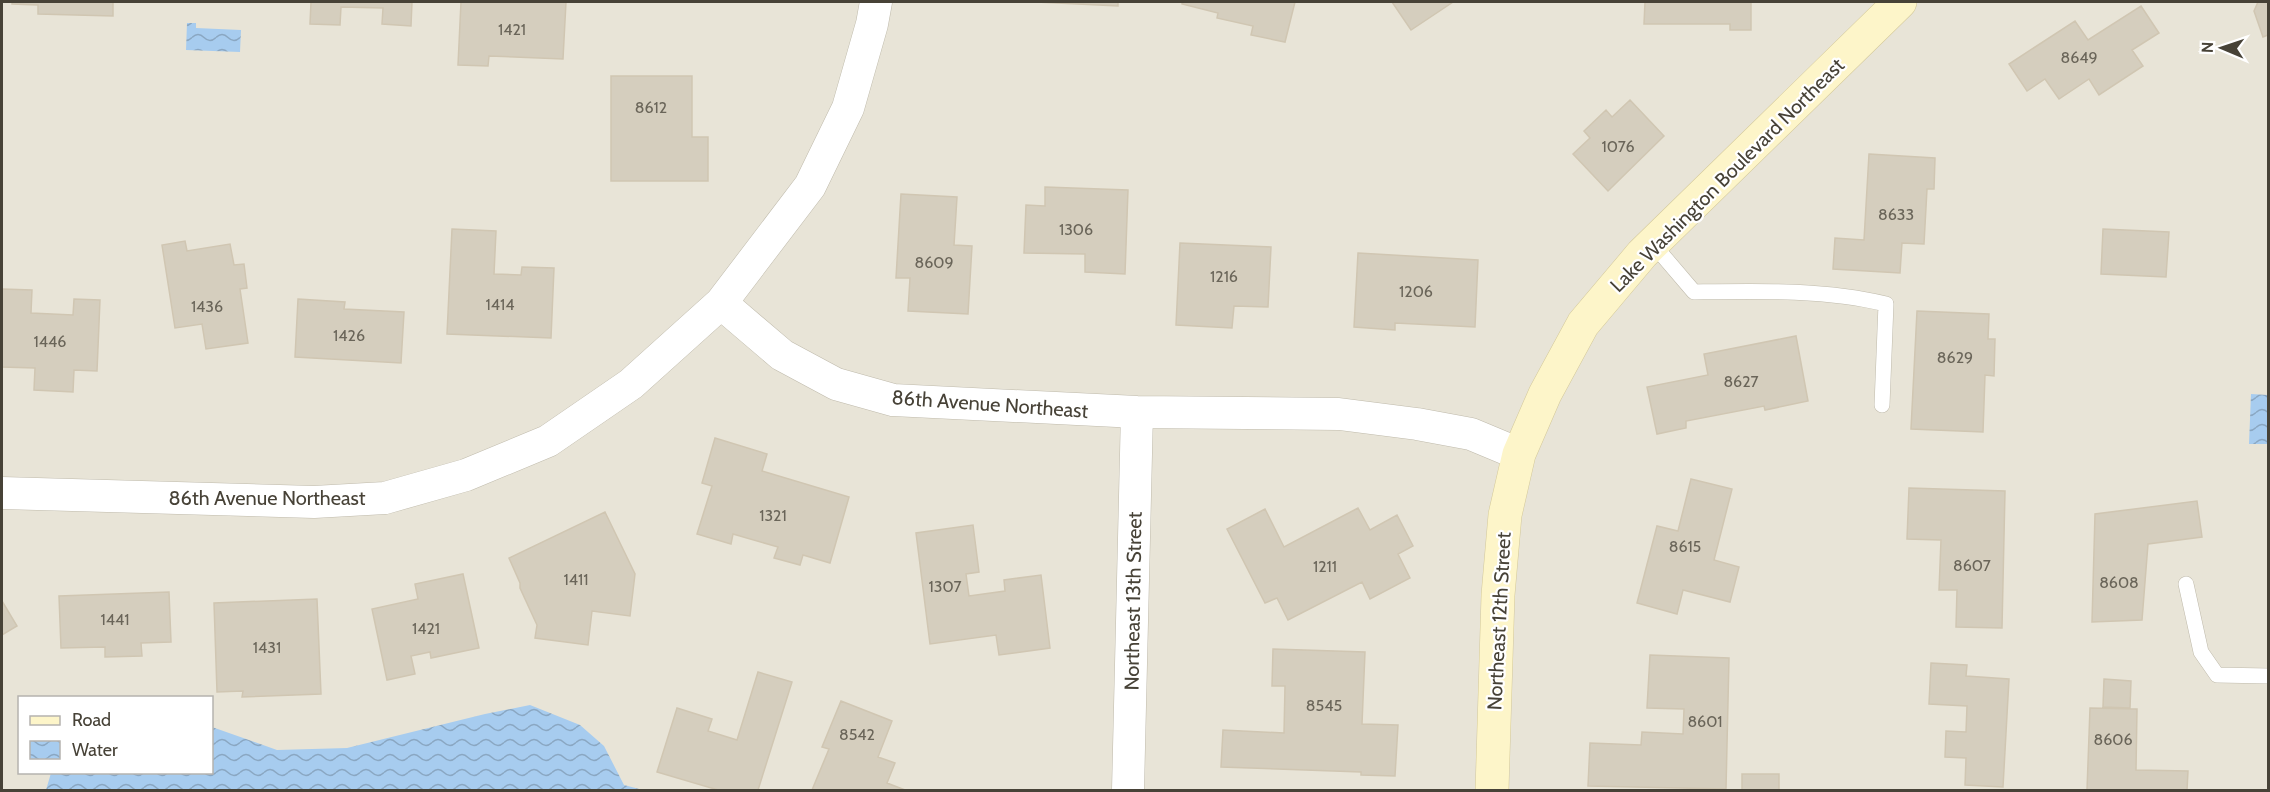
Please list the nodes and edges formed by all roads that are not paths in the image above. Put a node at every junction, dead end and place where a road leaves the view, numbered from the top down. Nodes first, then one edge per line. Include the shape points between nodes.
1 (876, 2) edge
2 (1900, 2) edge
3 (1653, 243) junction
4 (721, 303) junction
5 (1882, 405) dead end
6 (1137, 412) junction
7 (1519, 454) junction
8 (2, 493) edge
9 (2186, 584) dead end
10 (2268, 676) edge
11 (1128, 790) edge
12 (1492, 790) edge

1 - 4 street via 848,108 810,186
2 - 3 main road, Lake Washington Boulevard Northeast
3 - 5 lane via 1694,292 1857,297 1886,304
3 - 7 main road, Lake Washington Boulevard Northeast via 1583,324 1545,394
4 - 6 street, 86th Avenue Northeast via 782,355 836,384 893,400
4 - 8 street, 86th Avenue Northeast via 631,384 548,441 466,475 385,498 314,502
6 - 7 street, 86th Avenue Northeast via 1339,414 1471,434
6 - 11 street, Northeast 13th Street
7 - 12 main road, Northeast 12th Street via 1505,515 1499,584
9 - 10 lane via 2201,652 2217,675

